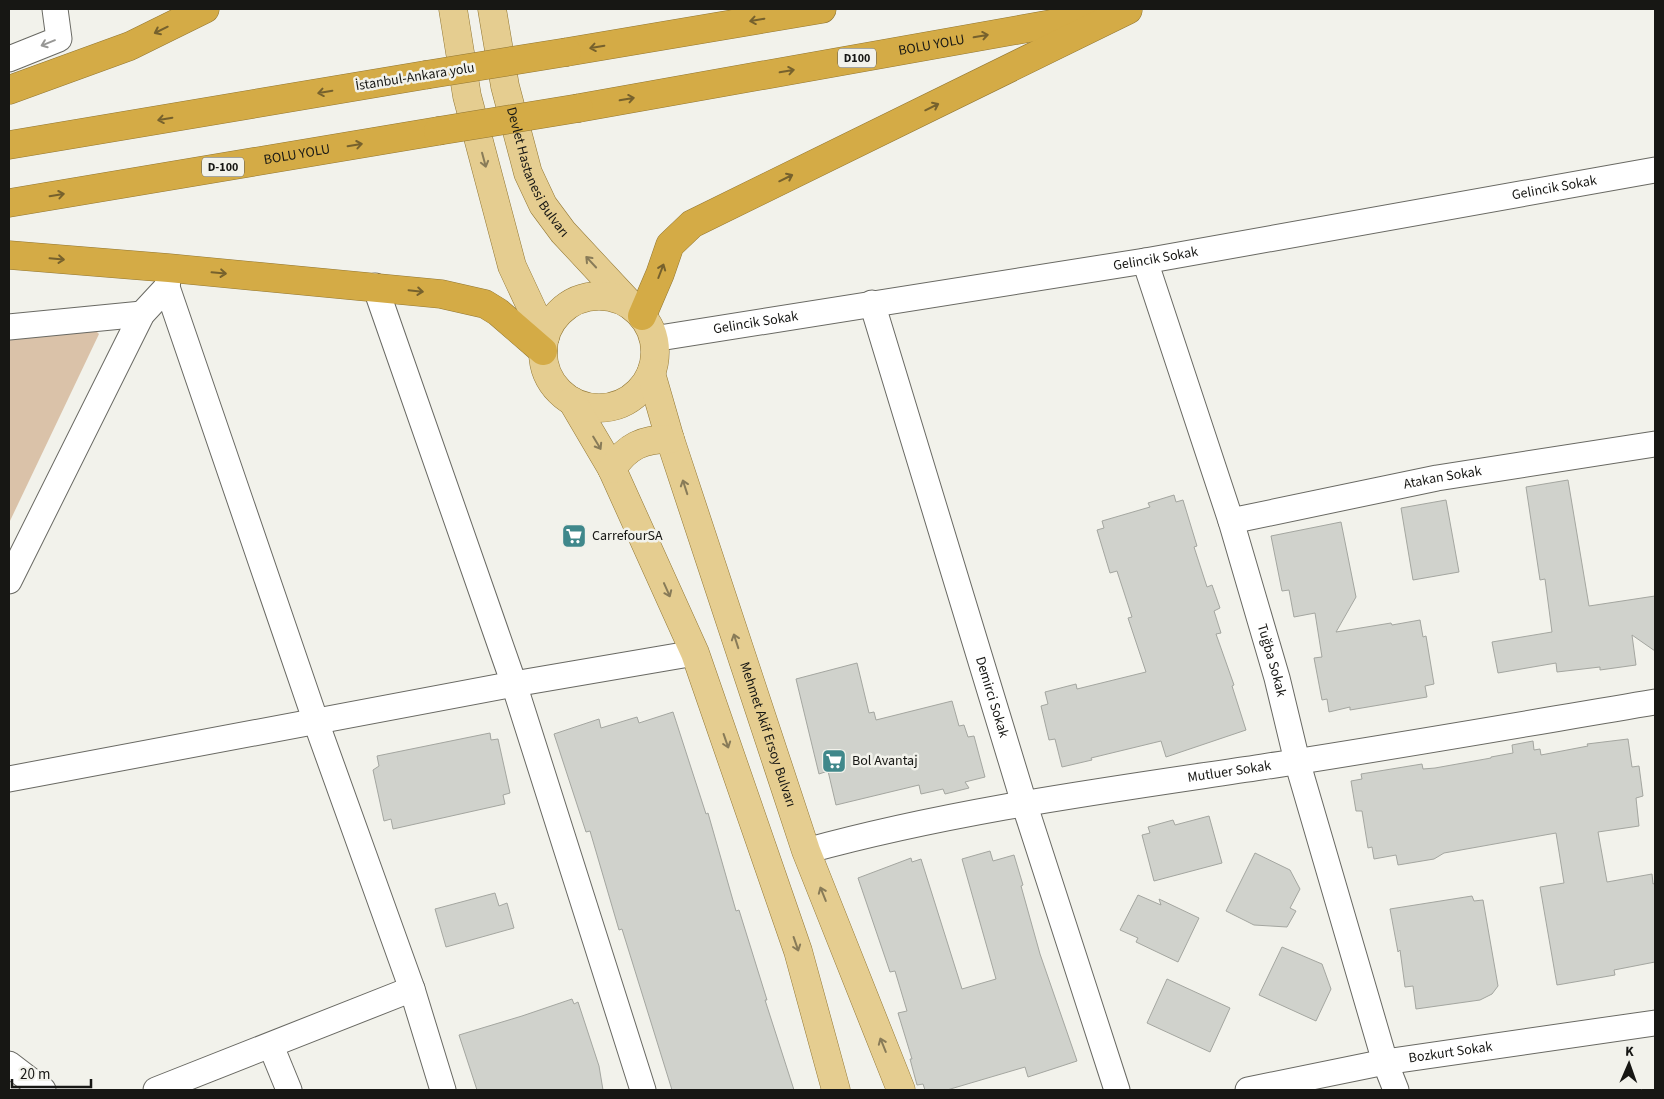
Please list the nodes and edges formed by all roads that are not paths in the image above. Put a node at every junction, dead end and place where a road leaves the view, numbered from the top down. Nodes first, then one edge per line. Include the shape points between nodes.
1 (55, 9) edge
2 (205, 9) edge
3 (453, 9) edge
4 (492, 9) edge
5 (822, 9) edge
6 (1132, 9) edge
7 (9, 59) edge
8 (9, 90) edge
9 (438, 131) joint
10 (9, 145) edge
11 (1655, 170) edge
12 (9, 203) edge
13 (15, 258) edge
14 (1144, 262) junction
15 (168, 277) junction
16 (375, 286) junction
17 (872, 303) junction
18 (142, 314) junction
19 (644, 322) junction
20 (9, 327) edge
21 (544, 344) junction
22 (651, 372) junction
23 (572, 401) junction
24 (670, 440) junction
25 (1655, 444) edge
26 (612, 469) junction
27 (1231, 522) junction
28 (16, 553) edge
29 (9, 581) edge
30 (695, 653) junction
31 (514, 684) junction
32 (1655, 702) edge
33 (316, 722) junction
34 (1298, 761) junction
35 (9, 779) edge
36 (1024, 803) junction
37 (806, 851) junction
38 (412, 989) junction
39 (1655, 1023) edge
40 (271, 1046) junction
41 (1386, 1062) junction
42 (9, 1064) edge
43 (43, 1090) edge
44 (156, 1090) edge
45 (289, 1090) edge
46 (443, 1090) edge
47 (643, 1090) edge
48 (836, 1090) edge
49 (901, 1090) edge
50 (1117, 1090) edge
51 (1248, 1090) edge
52 (1396, 1090) edge

1 -> 7 street via 59,39
2 -> 8 highway via 130,46
3 -> 21 main road via 467,96 512,266
19 -> 4 main road, Devlet Hastanesi Bulvarı via 563,232 544,205 528,173 505,86
5 -> 10 highway, İstanbul-Ankara yolu, bridge
9 -> 6 highway, BOLU YOLU / D100, bridge
19 -> 6 highway via 670,245 692,224
12 -> 9 highway, BOLU YOLU / D-100
11 - 14 street, Gelincik Sokak
13 -> 15 highway
14 - 17 street, Gelincik Sokak
14 - 27 street, Tuğba Sokak
15 -> 16 highway
15 - 18 street
15 - 33 street
16 -> 21 highway via 442,294 485,304
16 - 31 street
17 - 19 street, Gelincik Sokak via 704,332
17 - 36 street, Demirci Sokak
18 - 20 street
18 - 28 street
19 - 21 main road via 624,302 611,297 583,298 559,313 550,324
19 - 22 main road via 655,356
21 - 23 main road via 542,356 547,374 557,390
22 - 23 main road via 638,392 618,405 594,408
22 - 24 main road, Mehmet Akif Ersoy Bulvarı
23 -> 26 main road
24 - 26 main road via 642,442 620,457
37 -> 24 main road, Mehmet Akif Ersoy Bulvarı
25 - 27 street, Atakan Sokak via 1437,478
26 -> 30 main road
27 - 34 street, Tuğba Sokak
28 - 29 street
30 - 31 street
30 -> 48 main road via 798,951
31 - 33 street
31 - 47 street
32 - 34 street, Mutluer Sokak
33 - 35 street
33 - 38 street
34 - 36 street, Mutluer Sokak
34 - 41 street, Tuğba Sokak
36 - 37 street, Mutluer Sokak
36 - 50 street, Demirci Sokak
49 -> 37 main road, Mehmet Akif Ersoy Bulvarı
38 - 40 street
38 - 46 street
39 - 41 street, Bozkurt Sokak
40 - 44 street
40 - 45 street
41 - 51 street, Bozkurt Sokak
41 - 52 street, Tuğba Sokak
42 - 43 street

